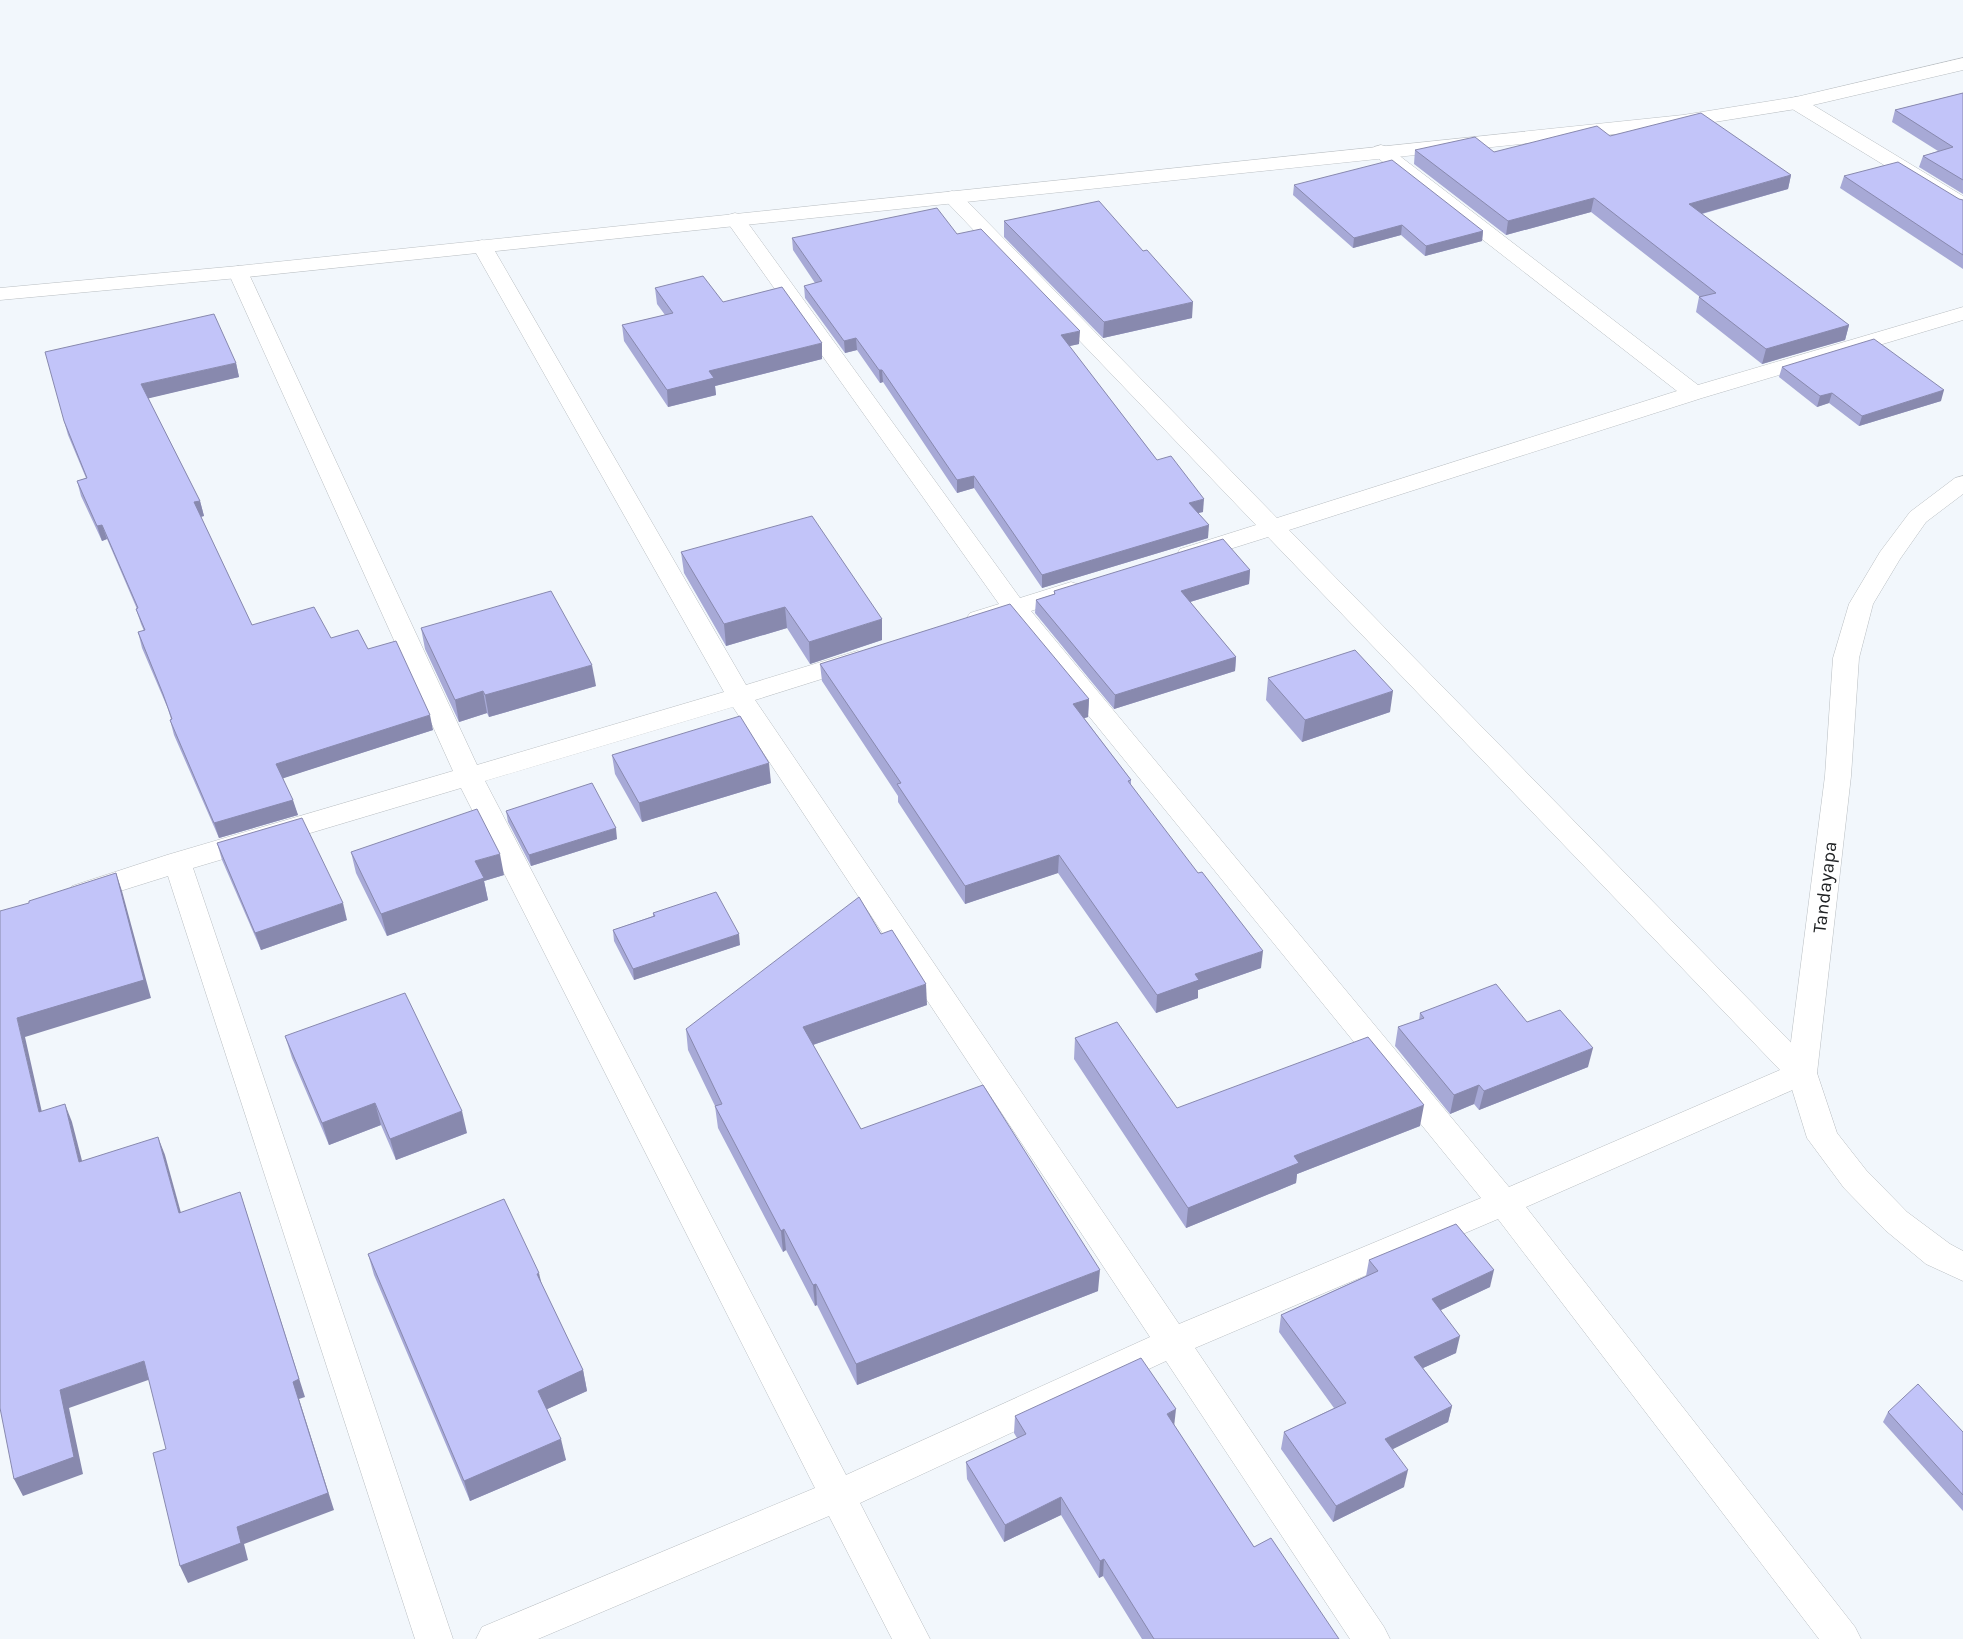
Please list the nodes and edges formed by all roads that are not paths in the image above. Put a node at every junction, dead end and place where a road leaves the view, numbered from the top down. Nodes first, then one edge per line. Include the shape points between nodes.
1 (1963, 64) edge
2 (1796, 103) junction
3 (1381, 151) junction
4 (952, 197) junction
5 (1963, 205) edge
6 (735, 219) junction
7 (482, 246) junction
8 (238, 272) junction
9 (0, 294) edge
10 (1963, 313) edge
11 (1694, 393) junction
12 (1963, 482) edge
13 (1273, 528) junction
14 (1171, 559) edge
15 (1097, 582) edge
16 (1014, 607) junction
17 (957, 626) edge
18 (882, 650) edge
19 (740, 697) junction
20 (469, 776) junction
21 (177, 862) junction
22 (56, 902) edge
23 (1802, 1073) junction
24 (1504, 1203) junction
25 (1963, 1267) edge
26 (1171, 1343) junction
27 (837, 1496) junction
28 (434, 1639) edge
29 (495, 1639) edge
30 (911, 1639) edge
31 (1371, 1639) edge
32 (1842, 1639) edge

1 - 2 street
2 - 3 street via 1683,121
2 - 5 street
3 - 4 street
3 - 11 street
4 - 6 street
4 - 13 street
6 - 7 street
6 - 16 street
7 - 8 street
7 - 19 street
8 - 9 street
8 - 20 street
10 - 11 street
11 - 13 street
12 - 23 street, Tandayapa via 1918,517 1889,557 1861,604 1846,658 1838,776
13 - 14 street
13 - 23 street
15 - 16 street
16 - 17 street
16 - 24 street
18 - 19 street
19 - 20 street
19 - 26 street
20 - 21 street
20 - 27 street
21 - 22 street
21 - 28 street
23 - 24 street
23 - 25 street, Tandayapa via 1823,1138 1854,1179 1896,1221 1938,1254
24 - 26 street
24 - 32 street
26 - 27 street
26 - 31 street
27 - 29 street
27 - 30 street

